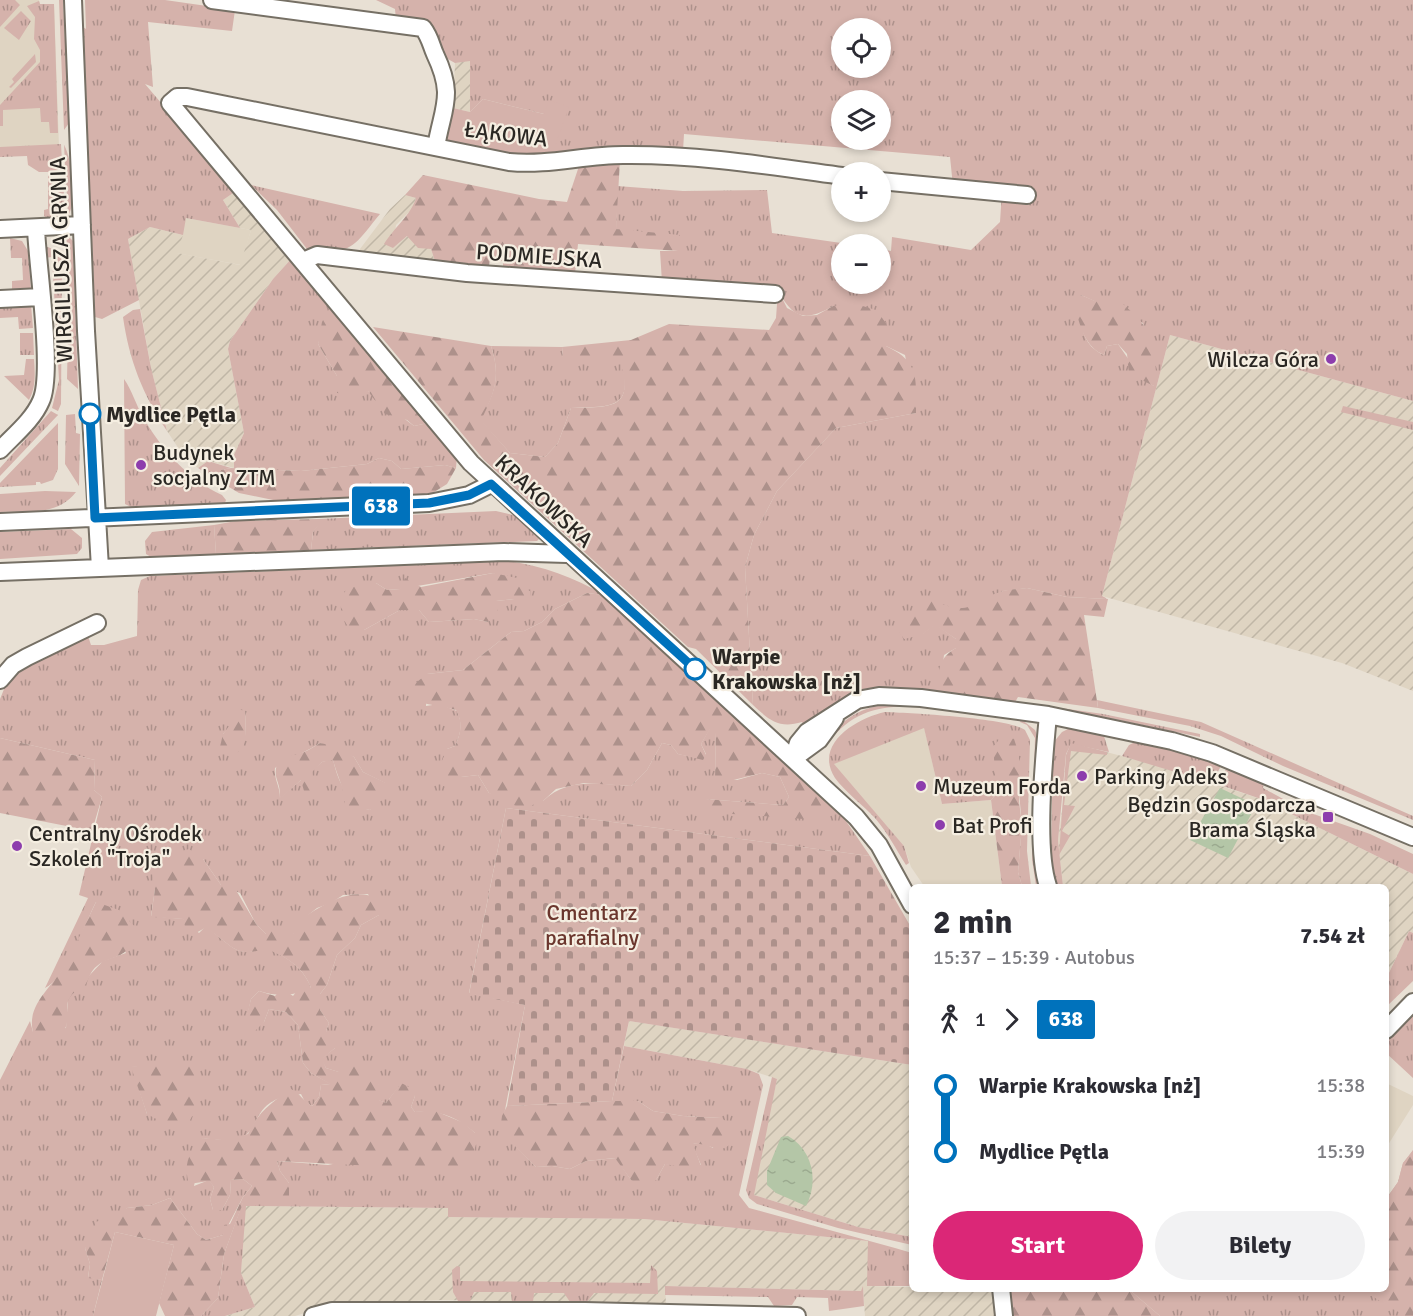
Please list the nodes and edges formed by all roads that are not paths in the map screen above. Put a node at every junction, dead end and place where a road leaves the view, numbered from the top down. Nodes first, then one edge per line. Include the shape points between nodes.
1 (73, 0) edge
2 (212, 0) edge
3 (170, 103) joint
4 (436, 147) junction
5 (831, 175) edge
6 (891, 182) edge
7 (1027, 195) dead end
8 (82, 225) junction
9 (36, 228) junction
10 (0, 230) edge
11 (303, 261) junction
12 (775, 294) dead end
13 (41, 297) junction
14 (0, 299) edge
15 (0, 450) edge
16 (491, 484) junction
17 (95, 518) junction
18 (0, 522) edge
19 (567, 554) junction
20 (100, 568) junction
21 (0, 572) edge
22 (97, 623) dead end
23 (0, 680) edge
24 (1048, 715) junction
25 (793, 759) junction
26 (1413, 837) edge
27 (1048, 884) edge
28 (909, 900) edge
29 (1413, 1002) edge
30 (1389, 1027) edge
31 (1002, 1292) edge
32 (449, 1313) edge
33 (513, 1313) edge
34 (585, 1313) edge
35 (313, 1316) edge
36 (797, 1316) edge
37 (1005, 1316) edge

1 - 8 street, WIRGILIUSZA GRYNIA
2 - 4 street via 423,28 442,66 447,86
3 - 4 street, ŁĄKOWA via 177,97 187,97
3 - 11 street, KRAKOWSKA
4 - 5 street, ŁĄKOWA via 529,164 622,155 663,156
6 - 7 street
8 - 9 street
8 - 17 street, WIRGILIUSZA GRYNIA
9 - 10 street
9 - 13 street
11 - 12 street, PODMIEJSKA via 317,255 467,273
11 - 16 street, KRAKOWSKA
13 - 14 street
13 - 15 street via 44,393 37,409
16 - 17 street via 480,492 443,502
16 - 19 street, KRAKOWSKA
17 - 18 street
17 - 20 street, WIRGILIUSZA GRYNIA
19 - 20 street via 504,552
19 - 25 street, KRAKOWSKA
20 - 21 street
22 - 23 street via 27,657
24 - 25 street via 898,696 857,700 807,732
24 - 26 street via 1125,729 1212,753
24 - 27 street via 1043,831
25 - 28 street, KRAKOWSKA via 856,817 879,845
29 - 30 street
31 - 37 street
32 - 33 street
32 - 35 street via 332,1311
33 - 34 street
34 - 36 street

